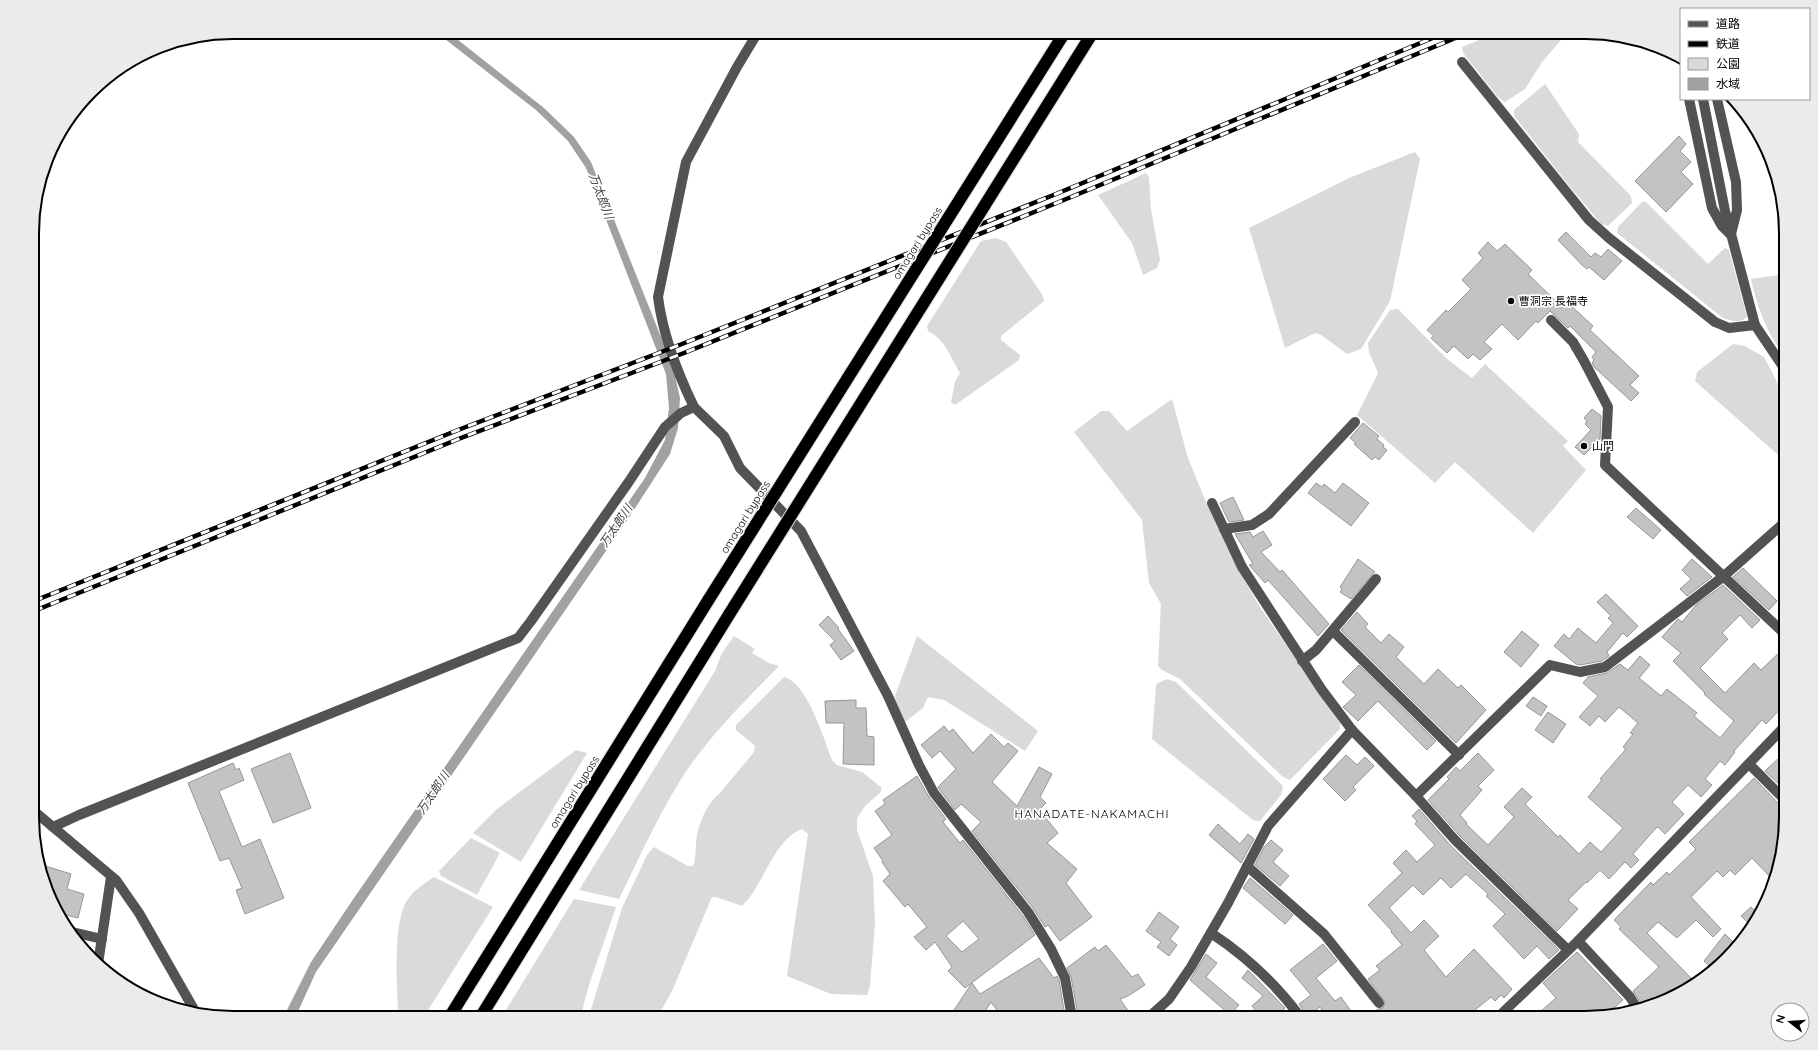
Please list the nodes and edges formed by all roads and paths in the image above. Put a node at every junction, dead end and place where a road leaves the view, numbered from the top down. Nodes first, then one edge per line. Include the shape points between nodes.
1 (754, 39) edge
2 (1061, 39) edge
3 (1089, 39) edge
4 (1462, 62) dead end
5 (1689, 100) edge
6 (1703, 100) edge
7 (1717, 100) edge
8 (1731, 236) junction
9 (1550, 320) dead end
10 (1755, 325) junction
11 (1779, 361) edge
12 (694, 407) junction
13 (1355, 422) dead end
14 (1212, 503) dead end
15 (1779, 527) edge
16 (1224, 529) junction
17 (1724, 576) junction
18 (1376, 579) dead end
19 (1779, 628) edge
20 (1333, 631) junction
21 (1302, 661) junction
22 (1352, 730) junction
23 (1779, 732) edge
24 (1459, 755) junction
25 (1749, 764) junction
26 (1779, 794) edge
27 (1416, 796) junction
28 (39, 815) edge
29 (53, 828) junction
30 (1247, 866) junction
31 (111, 876) junction
32 (1211, 932) junction
33 (79, 935) edge
34 (102, 940) junction
35 (1578, 941) junction
36 (1568, 950) junction
37 (99, 957) edge
38 (1379, 1003) dead end
39 (1634, 1004) edge
40 (192, 1006) edge
41 (453, 1011) edge
42 (484, 1011) edge
43 (1071, 1011) edge
44 (1156, 1011) edge
45 (1296, 1011) edge
46 (1504, 1011) edge

1 - 12 street via 686,162 658,297 660,319 680,377
2 - 41 highway, omagari bypass, bridge
3 - 42 highway, bridge
4 - 10 street via 1589,220 1609,238 1715,322 1729,328
5 - 8 street via 1712,208
6 - 8 street
7 - 8 street via 1736,182 1737,210
8 - 10 street
9 - 17 street via 1573,342 1608,407 1605,465
10 - 11 street
12 - 29 street via 681,413 665,427 602,521 518,638 79,815
12 - 43 street via 724,436 740,468 801,531 888,696 934,793 1028,912 1052,949 1065,978
13 - 16 street via 1269,514 1252,525
14 - 16 street
15 - 17 street
16 - 21 street via 1242,567
17 - 19 street
17 - 24 street via 1605,667 1580,672 1550,665
18 - 20 street
20 - 21 street
20 - 24 street
21 - 22 street
22 - 27 street
22 - 30 street via 1268,826
23 - 25 street
24 - 27 street
25 - 26 street
25 - 35 street
27 - 36 street via 1455,840
28 - 29 street
29 - 31 street
30 - 32 street
30 - 38 street via 1324,934
31 - 34 street
31 - 40 street via 139,913
32 - 44 street via 1169,999
32 - 45 street via 1258,969
33 - 34 street
34 - 37 street
35 - 36 street
35 - 39 street
36 - 46 street

